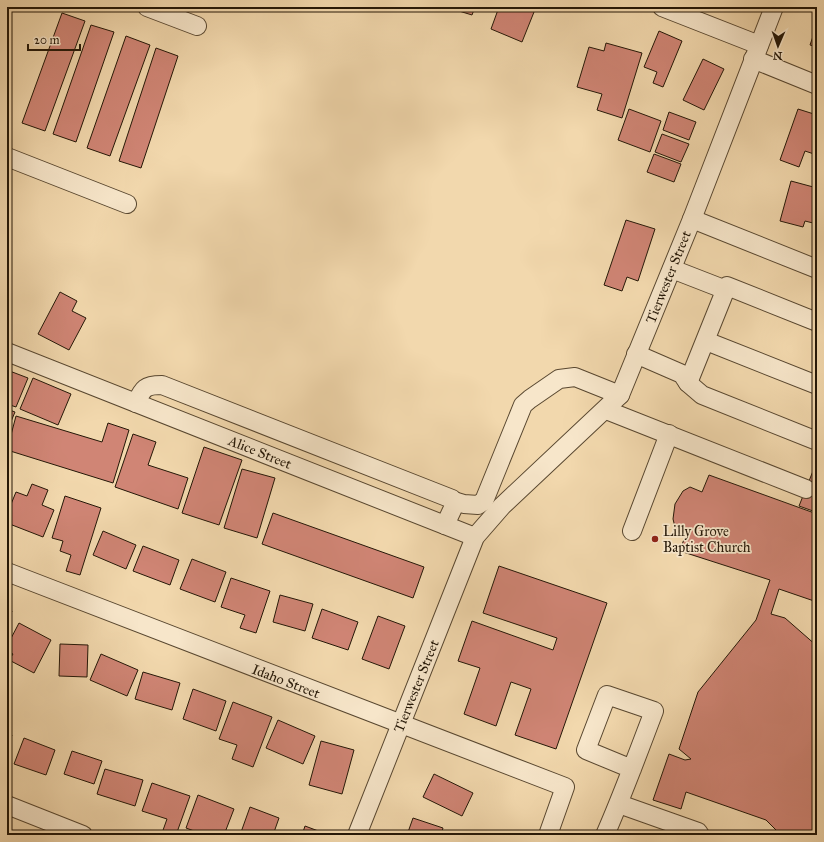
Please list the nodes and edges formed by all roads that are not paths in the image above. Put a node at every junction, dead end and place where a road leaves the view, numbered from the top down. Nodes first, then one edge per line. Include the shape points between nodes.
1 (147, 7) edge
2 (662, 7) edge
3 (774, 7) edge
4 (197, 26) dead end
5 (756, 52) junction
6 (817, 85) edge
7 (7, 157) edge
8 (127, 204) dead end
9 (692, 219) junction
10 (672, 269) junction
11 (817, 269) edge
12 (726, 290) junction
13 (817, 322) edge
14 (706, 341) junction
15 (7, 352) edge
16 (636, 354) junction
17 (688, 384) junction
18 (817, 385) edge
19 (620, 395) junction
20 (136, 403) junction
21 (606, 410) junction
22 (669, 434) junction
23 (817, 441) edge
24 (351, 459) junction
25 (339, 483) junction
26 (806, 489) dead end
27 (454, 501) junction
28 (445, 525) junction
29 (632, 531) dead end
30 (475, 537) junction
31 (7, 572) edge
32 (401, 725) junction
33 (632, 769) dead end
34 (619, 804) junction
35 (7, 805) edge
36 (83, 835) edge
37 (357, 835) edge
38 (548, 835) edge
39 (605, 835) edge
40 (700, 835) edge

1 - 4 street
2 - 5 street
3 - 5 street, Tierwester Street
5 - 6 street
5 - 9 street, Tierwester Street
7 - 8 street
9 - 10 street, Tierwester Street
9 - 11 street
10 - 12 street
10 - 16 street, Tierwester Street
12 - 13 street via 727,286
12 - 14 street
14 - 17 street
14 - 18 street
15 - 20 street, Alice Street
16 - 17 street via 678,372
16 - 19 street, Tierwester Street
17 - 23 street via 702,395
19 - 21 street, Tierwester Street
19 - 27 street via 574,378 559,379 523,405 484,500 478,506
20 - 24 street via 145,388 151,385 162,386
20 - 25 street, Alice Street
21 - 22 street
21 - 30 street, Tierwester Street via 502,506
22 - 26 street
22 - 29 street
24 - 25 street
24 - 27 street
25 - 28 street, Alice Street
27 - 28 street
28 - 30 street, Alice Street
30 - 32 street, Tierwester Street
31 - 32 street, Idaho Street
32 - 37 street, Tierwester Street
32 - 38 street, Idaho Street via 565,787
33 - 34 street
34 - 39 street
34 - 40 street via 698,832
35 - 36 street

